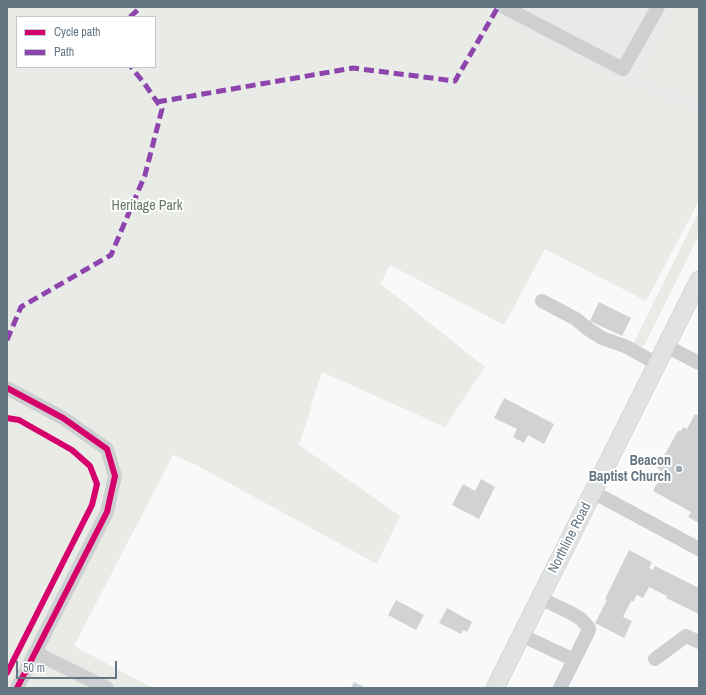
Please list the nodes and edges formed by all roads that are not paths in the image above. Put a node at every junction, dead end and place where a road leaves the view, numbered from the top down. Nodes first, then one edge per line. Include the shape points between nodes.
1 (504, 7) edge
2 (658, 7) edge
3 (699, 280) edge
4 (542, 301) dead end
5 (666, 346) junction
6 (699, 362) edge
7 (657, 364) junction
8 (7, 388) edge
9 (593, 492) junction
10 (699, 549) edge
11 (540, 598) junction
12 (521, 635) junction
13 (699, 642) edge
14 (36, 653) junction
15 (574, 660) junction
16 (655, 660) dead end
17 (17, 688) edge
18 (107, 688) edge
19 (495, 688) edge
20 (560, 688) edge

1 - 2 street via 623,69
3 - 5 main road, Northline Road
4 - 7 street via 576,319 602,338 627,347
5 - 6 street
5 - 7 main road, Northline Road
7 - 9 main road, Northline Road
8 - 14 street via 63,418 107,449 115,476 107,512
9 - 10 street
9 - 11 main road, Northline Road
11 - 12 main road, Northline Road
11 - 15 street via 581,619 589,628
12 - 15 street
12 - 19 main road, Northline Road
13 - 16 street via 686,636
14 - 17 street
14 - 18 street
15 - 20 street

